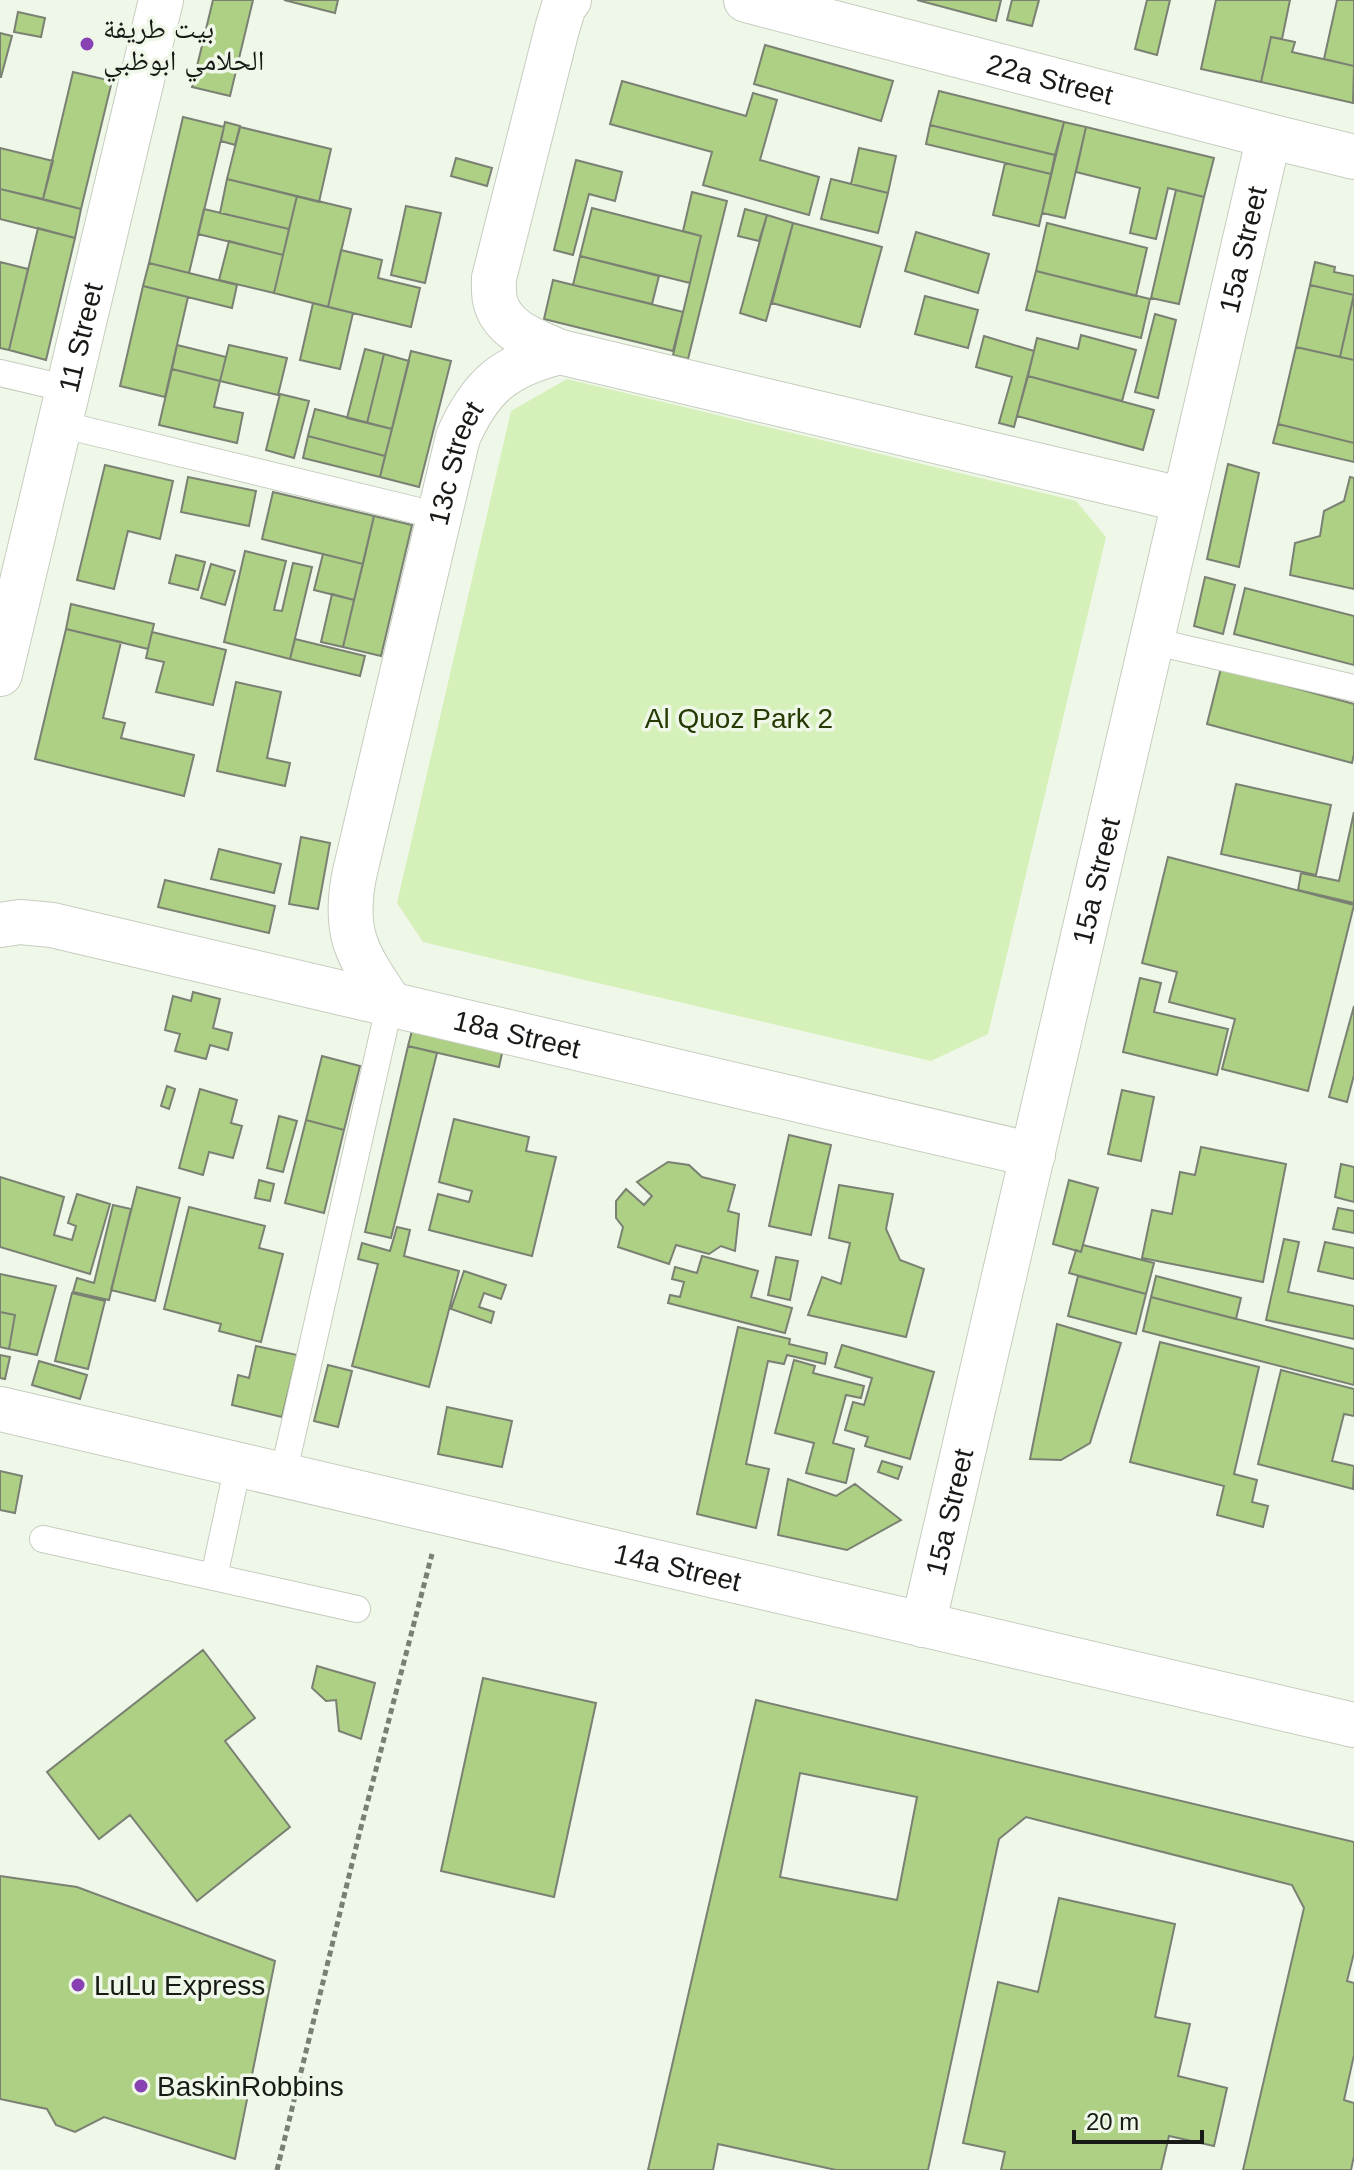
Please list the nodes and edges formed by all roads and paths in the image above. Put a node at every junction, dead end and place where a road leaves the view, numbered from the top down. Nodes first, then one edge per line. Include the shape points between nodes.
1 (161, 0) edge
2 (569, 0) edge
3 (746, 0) edge
4 (1269, 136) junction
5 (1354, 157) edge
6 (560, 352) junction
7 (0, 373) edge
8 (64, 406) junction
9 (1184, 500) junction
10 (439, 516) junction
11 (1152, 641) junction
12 (0, 674) edge
13 (1354, 688) edge
14 (0, 925) edge
15 (390, 1003) junction
16 (1033, 1155) junction
17 (0, 1409) edge
18 (238, 1465) junction
19 (283, 1475) junction
20 (442, 1513) junction
21 (43, 1539) dead end
22 (214, 1577) junction
23 (357, 1609) dead end
24 (923, 1625) junction
25 (1354, 1725) edge
26 (277, 2170) edge

1 - 8 street, 11 Street
2 - 6 street via 557,29 494,278 495,303 508,324
3 - 4 street, 22a Street
4 - 5 street, 22a Street
4 - 9 street, 15a Street
6 - 9 street
6 - 10 street, 13c Street via 508,372 470,411 458,437
7 - 8 lane
8 - 10 lane
8 - 12 street, 11 Street
9 - 11 street, 15a Street
10 - 15 street, 13c Street via 349,904 361,959
11 - 13 lane
11 - 16 street, 15a Street
14 - 15 street, 18a Street via 52,925
15 - 16 street, 18a Street
15 - 19 lane
16 - 24 street, 15a Street
17 - 18 street, 14a Street
18 - 19 street, 14a Street
18 - 22 lane
19 - 20 street, 14a Street
20 - 24 street, 14a Street
20 - 26 path
21 - 22 lane
22 - 23 lane
24 - 25 street, 14a Street

